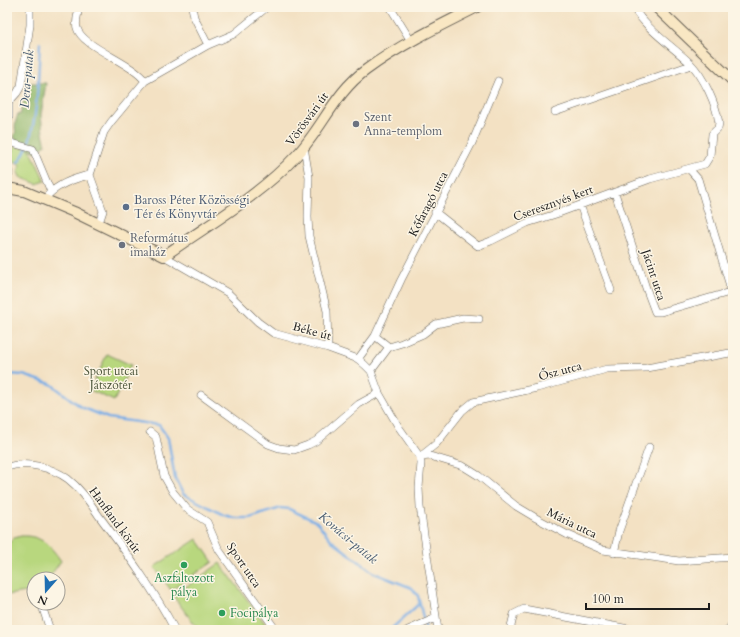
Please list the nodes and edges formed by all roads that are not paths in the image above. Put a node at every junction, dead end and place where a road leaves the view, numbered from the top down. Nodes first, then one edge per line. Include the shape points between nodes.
1 (30, 7) edge
2 (79, 7) edge
3 (192, 7) edge
4 (267, 7) edge
5 (390, 7) edge
6 (477, 7) edge
7 (633, 7) edge
8 (656, 7) edge
9 (411, 42) junction
10 (208, 45) junction
11 (691, 65) junction
12 (145, 81) junction
13 (498, 81) dead end
14 (733, 81) edge
15 (8, 103) edge
16 (555, 112) dead end
17 (7, 136) edge
18 (304, 147) junction
19 (7, 164) edge
20 (689, 169) junction
21 (8, 174) dead end
22 (90, 175) junction
23 (7, 188) edge
24 (50, 193) junction
25 (615, 193) junction
26 (580, 205) junction
27 (435, 212) junction
28 (98, 223) junction
29 (164, 256) junction
30 (611, 290) dead end
31 (479, 319) dead end
32 (375, 336) junction
33 (389, 347) junction
34 (328, 348) junction
35 (730, 353) dead end
36 (358, 359) junction
37 (371, 371) junction
38 (380, 393) junction
39 (201, 395) dead end
40 (150, 432) dead end
41 (649, 447) dead end
42 (420, 457) junction
43 (7, 467) edge
44 (614, 553) junction
45 (733, 557) edge
46 (44, 611) edge
47 (433, 619) junction
48 (733, 623) edge
49 (511, 627) edge
50 (50, 630) edge
51 (175, 630) edge
52 (276, 630) edge
53 (408, 630) edge
54 (438, 630) edge
55 (634, 630) edge
56 (728, 630) edge

1 - 15 street via 30,25 21,86
2 - 12 street via 77,22 80,34 140,74
3 - 10 street via 194,17
4 - 10 street via 234,34
5 - 9 street
6 - 9 main road, Vörösvári út
7 - 11 street via 659,37
8 - 14 main road
9 - 18 main road, Vörösvári út via 365,70 347,88
10 - 12 street
11 - 16 street
11 - 20 street, Cseresznyés kert via 709,93 719,123 712,134 708,160 698,167
12 - 22 street via 104,132
13 - 27 street, Kőfaragó utca via 472,143
15 - 17 street
17 - 24 street via 12,143 27,147 35,153
18 - 29 main road, Vörösvári út via 250,197
18 - 34 street via 308,177 309,236 327,311
19 - 21 street
20 - 25 street, Cseresznyés kert via 650,179
20 - 25 street, Jácint utca via 698,179 730,283 730,292 655,312
22 - 24 street via 78,177
22 - 28 street via 103,212
23 - 24 main road, Béke út
24 - 28 main road, Béke út
25 - 26 street, Cseresznyés kert
26 - 27 street, Cseresznyés kert via 526,223 478,246
26 - 30 street
27 - 32 street, Kőfaragó utca
28 - 29 main road, Béke út
29 - 34 street, Béke út via 228,293 263,327 286,338
31 - 33 street via 463,318 436,324 419,336
32 - 33 street
32 - 36 street, Kőfaragó utca
33 - 37 street
34 - 36 street, Béke út
35 - 42 street, Ősz utca via 646,368 607,370 473,402 462,411 436,444
36 - 37 street, Béke út
37 - 38 street, Béke út
38 - 39 street via 359,404 316,441 297,450 268,444
38 - 42 street, Béke út via 398,426
40 - 52 street, Sport utca via 156,437 164,476 173,492 187,509 207,522 219,550
41 - 44 street via 619,531
42 - 44 street, Mária utca via 430,456 463,466 536,518 566,534
42 - 47 street via 418,488
43 - 51 street, Hanfland körút via 24,464 38,466 67,478 78,488 110,528
44 - 45 street, Mária utca via 679,561
46 - 50 street
47 - 53 street
47 - 54 street
48 - 56 street
49 - 55 street via 514,614 518,611 531,610

